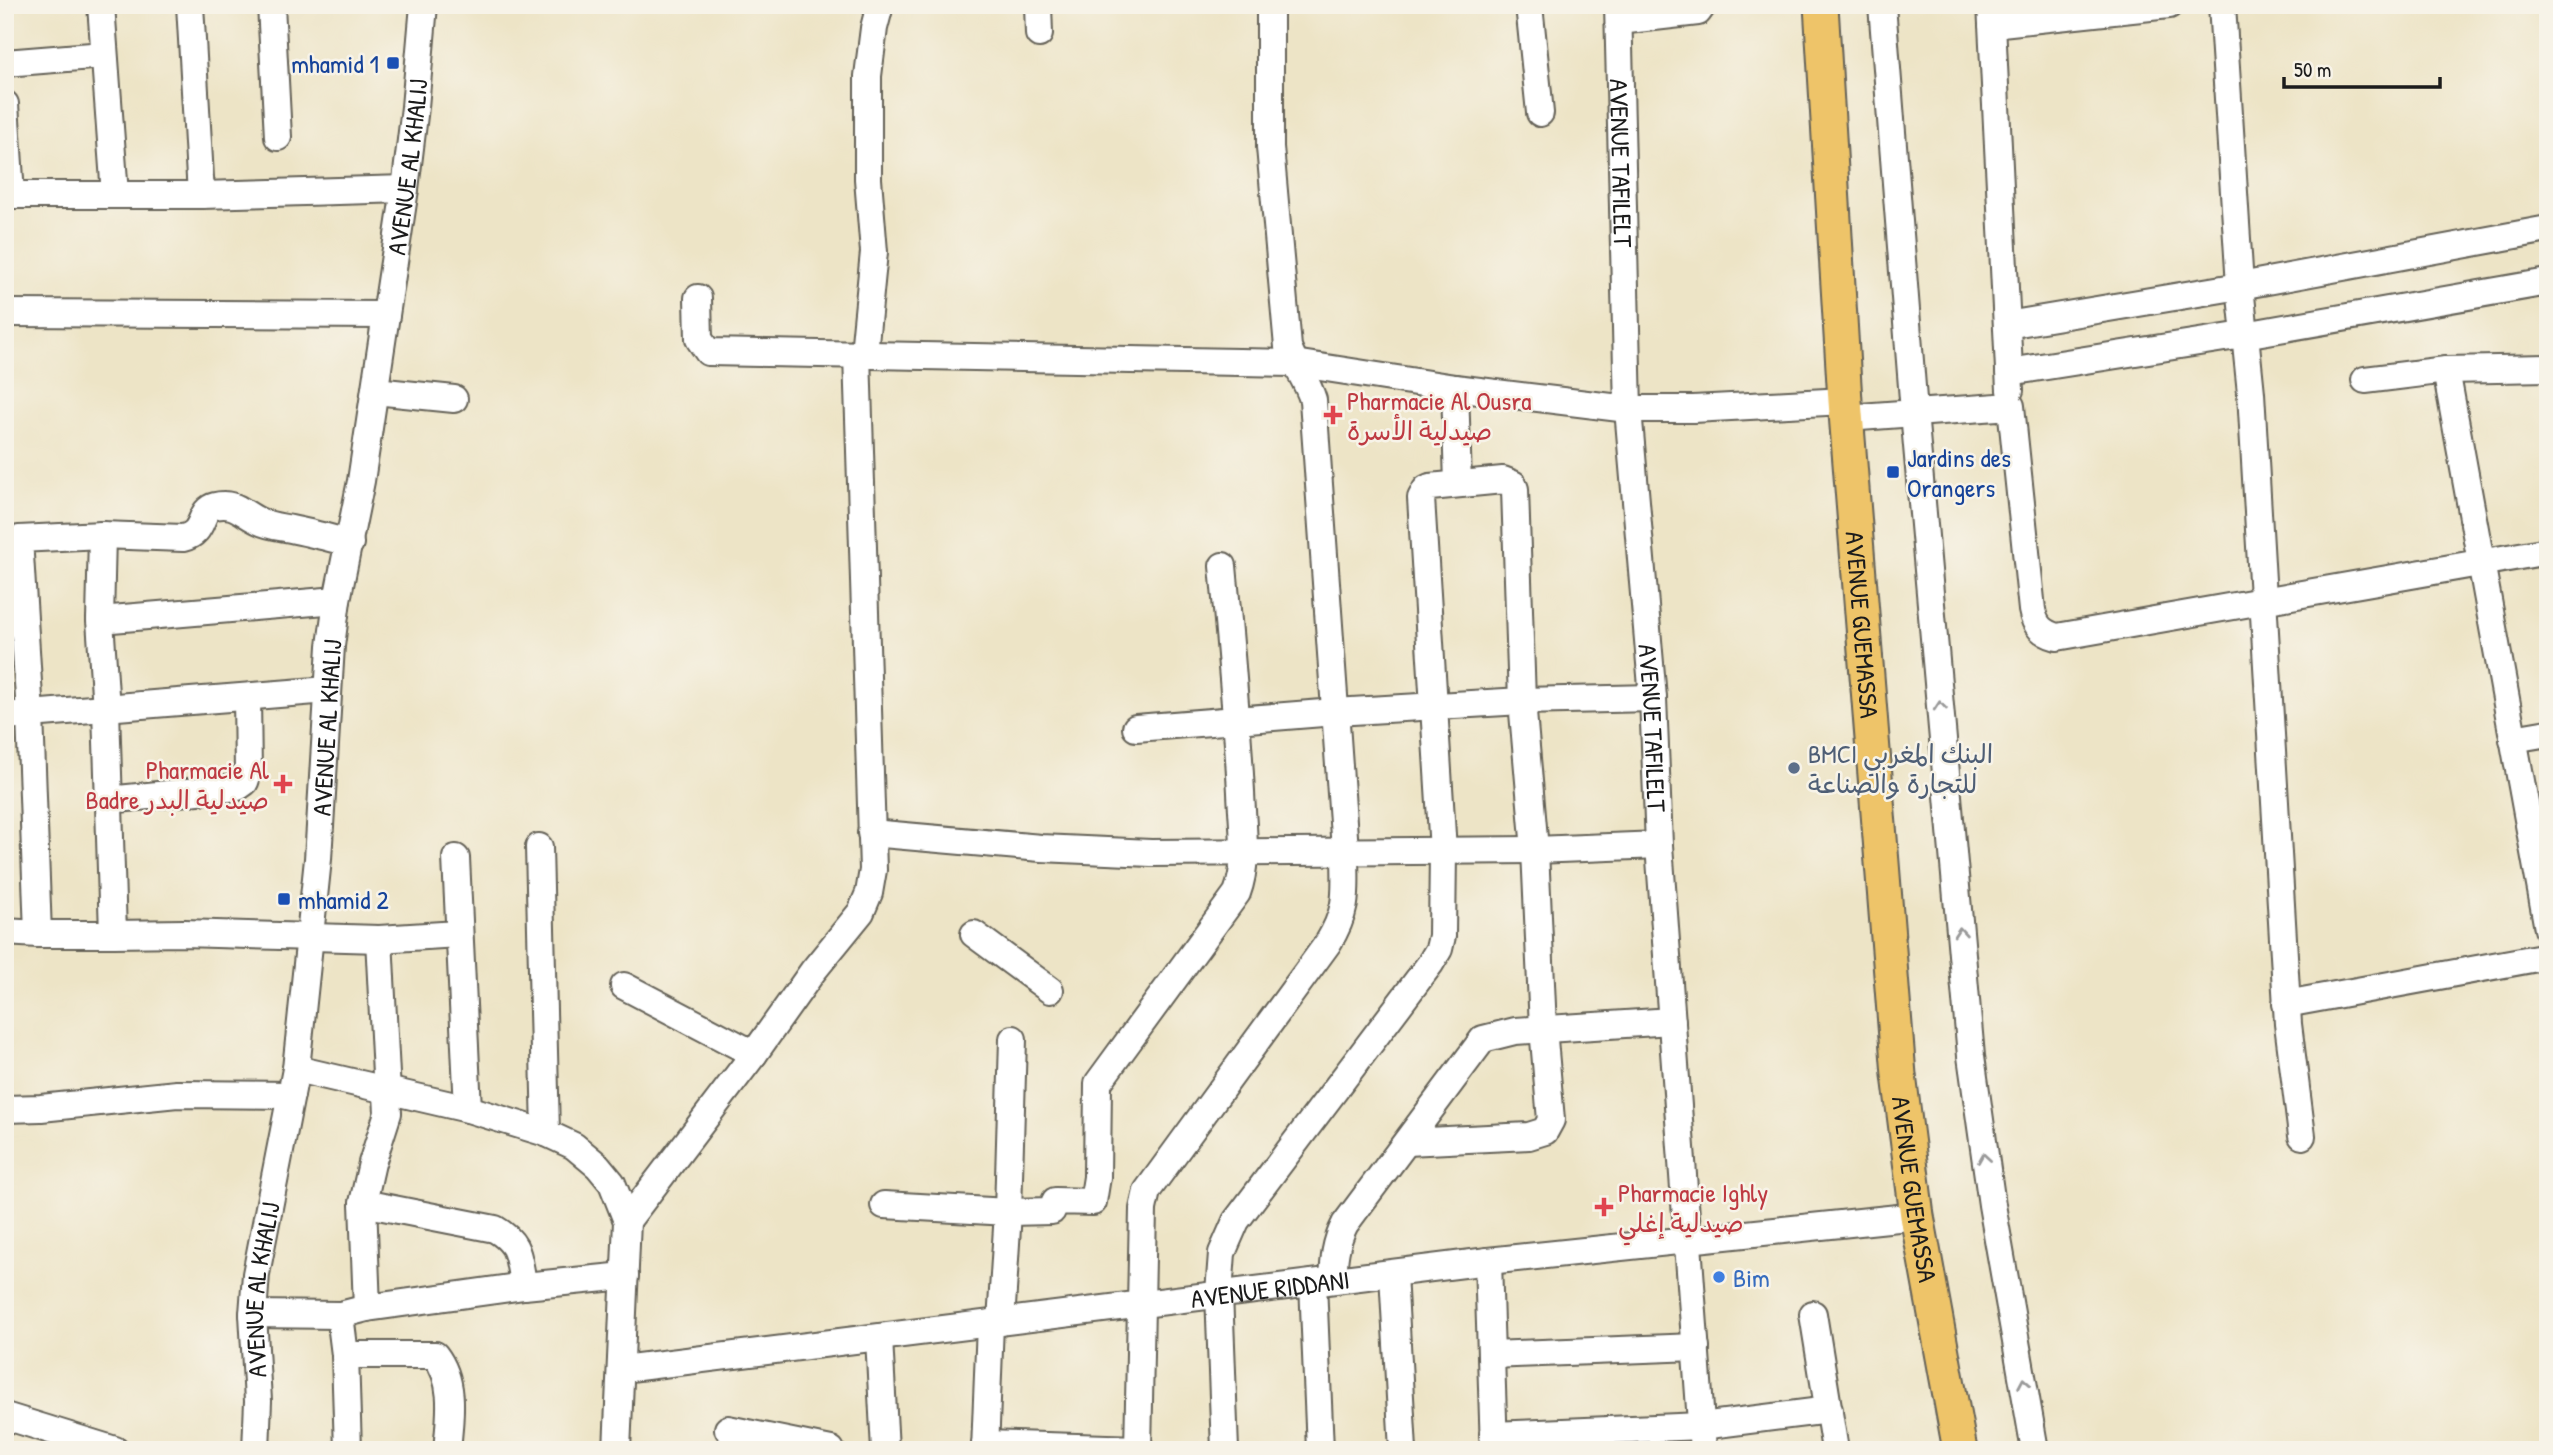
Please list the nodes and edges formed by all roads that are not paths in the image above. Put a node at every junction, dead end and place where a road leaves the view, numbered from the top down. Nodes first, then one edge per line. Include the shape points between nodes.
1 (100, 5) edge
2 (190, 5) edge
3 (271, 5) edge
4 (424, 5) edge
5 (880, 5) edge
6 (1038, 5) edge
7 (1270, 5) edge
8 (1529, 5) edge
9 (1703, 5) edge
10 (1821, 5) edge
11 (1882, 5) edge
12 (2169, 5) edge
13 (2222, 5) edge
14 (1618, 13) edge
15 (1992, 15) edge
16 (1039, 34) dead end
17 (104, 55) junction
18 (5, 63) edge
19 (5, 104) edge
20 (1540, 113) dead end
21 (278, 137) dead end
22 (405, 189) junction
23 (8, 195) edge
24 (115, 195) junction
25 (201, 195) junction
26 (2548, 229) edge
27 (2548, 282) edge
28 (2241, 286) junction
29 (698, 298) dead end
30 (5, 313) edge
31 (386, 315) junction
32 (2007, 325) junction
33 (2245, 335) junction
34 (860, 354) junction
35 (1294, 363) junction
36 (2548, 368) edge
37 (2446, 370) junction
38 (2010, 372) junction
39 (2365, 380) dead end
40 (1455, 388) junction
41 (375, 391) junction
42 (454, 399) dead end
43 (2011, 406) junction
44 (1628, 409) junction
45 (1846, 410) junction
46 (1914, 412) junction
47 (1458, 484) junction
48 (102, 535) junction
49 (12, 540) edge
50 (350, 543) junction
51 (2548, 551) edge
52 (2481, 562) junction
53 (1223, 566) dead end
54 (337, 600) junction
55 (2261, 601) junction
56 (100, 620) junction
57 (328, 690) junction
58 (247, 697) junction
59 (1653, 698) junction
60 (1521, 701) junction
61 (1433, 706) junction
62 (106, 709) junction
63 (1335, 712) junction
64 (18, 715) edge
65 (1237, 721) junction
66 (1136, 728) dead end
67 (2548, 733) edge
68 (2513, 738) junction
69 (108, 800) junction
70 (872, 833) junction
71 (1659, 845) junction
72 (538, 847) dead end
73 (1345, 850) junction
74 (1535, 850) junction
75 (1443, 851) junction
76 (1244, 852) junction
77 (456, 858) dead end
78 (2548, 929) edge
79 (5, 932) edge
80 (38, 934) junction
81 (113, 934) junction
82 (458, 934) junction
83 (974, 934) dead end
84 (310, 937) junction
85 (379, 939) junction
86 (2548, 956) edge
87 (624, 986) dead end
88 (1050, 990) dead end
89 (2287, 1004) junction
90 (1672, 1021) junction
91 (1544, 1028) junction
92 (1013, 1039) dead end
93 (754, 1054) junction
94 (293, 1082) junction
95 (387, 1089) junction
96 (5, 1109) edge
97 (468, 1109) junction
98 (546, 1133) junction
99 (2302, 1136) dead end
100 (1407, 1142) junction
101 (363, 1203) junction
102 (884, 1205) dead end
103 (1008, 1212) junction
104 (1917, 1216) junction
105 (627, 1221) junction
106 (1688, 1240) junction
107 (1488, 1261) junction
108 (1393, 1274) junction
109 (625, 1276) junction
110 (1323, 1282) junction
111 (524, 1286) junction
112 (1219, 1293) junction
113 (1140, 1304) junction
114 (367, 1308) junction
115 (253, 1314) junction
116 (1813, 1314) dead end
117 (340, 1315) junction
118 (995, 1323) junction
119 (879, 1338) junction
120 (1696, 1347) junction
121 (345, 1355) junction
122 (1491, 1355) junction
123 (622, 1369) junction
124 (1829, 1410) junction
125 (5, 1416) edge
126 (728, 1429) dead end
127 (1702, 1438) edge
128 (1493, 1442) edge
129 (985, 1447) edge
130 (1138, 1449) edge
131 (115, 1450) edge
132 (256, 1450) edge
133 (348, 1450) edge
134 (447, 1450) edge
135 (617, 1450) edge
136 (831, 1450) edge
137 (885, 1450) edge
138 (1225, 1450) edge
139 (1320, 1450) edge
140 (1403, 1450) edge
141 (1835, 1450) edge
142 (1960, 1450) edge
143 (2035, 1450) edge

1 - 17 street
2 - 25 street
3 - 21 street
4 - 22 street, AVENUE AL KHALIJ
5 - 34 street via 868,76 874,253
6 - 16 street
7 - 35 street via 1270,147 1285,323
8 - 20 street
9 - 14 street via 1698,12
10 - 45 main road, AVENUE GUEMASSA
11 - 46 street
12 - 15 street
13 - 28 street
14 - 44 street, AVENUE TAFILELT
15 - 32 street
17 - 18 street
17 - 24 street
19 - 23 street
22 - 25 street
22 - 31 street, AVENUE AL KHALIJ
23 - 24 street
24 - 25 street
26 - 28 street
27 - 33 street
28 - 32 street
28 - 33 street
29 - 34 street via 699,339 708,352
30 - 31 street
31 - 41 street, AVENUE AL KHALIJ
32 - 38 street
33 - 38 street
33 - 55 street
34 - 35 street
34 - 70 street
35 - 40 street
35 - 63 street via 1313,400
36 - 37 street
37 - 39 street
37 - 52 street
38 - 43 street
40 - 44 street
40 - 47 street
41 - 42 street
41 - 50 street, AVENUE AL KHALIJ
43 - 46 street
43 - 55 street via 2032,610 2040,629 2067,636
44 - 45 street
44 - 59 street, AVENUE TAFILELT
45 - 46 street
45 - 104 main road, AVENUE GUEMASSA via 1895,1029
143 -> 46 street via 1971,1056
47 - 60 street via 1503,480 1515,489
47 - 61 street via 1426,489 1420,504
48 - 49 street
48 - 50 street via 192,536 211,506 230,504 260,522
48 - 56 street
49 - 64 street
50 - 54 street, AVENUE AL KHALIJ
51 - 52 street
52 - 55 street
52 - 68 street
53 - 65 street
54 - 56 street
54 - 57 street, AVENUE AL KHALIJ
55 - 89 street
56 - 62 street
57 - 58 street
57 - 84 street, AVENUE AL KHALIJ
58 - 62 street
58 - 69 street via 245,782 238,787
59 - 60 street
59 - 71 street, AVENUE TAFILELT
60 - 61 street
60 - 74 street
61 - 63 street
61 - 75 street
62 - 64 street
62 - 69 street
63 - 65 street
63 - 73 street
64 - 80 street
65 - 66 street
65 - 76 street
67 - 68 street
68 - 78 street
69 - 81 street
70 - 76 street via 1055,849
70 - 93 street via 873,870 861,912
71 - 74 street
71 - 90 street, AVENUE TAFILELT
72 - 98 street
73 - 75 street
73 - 76 street
73 - 113 street via 1346,903 1341,922 1147,1191
74 - 75 street
74 - 91 street
75 - 112 street via 1439,949 1236,1221 1222,1253
76 - 103 street via 1237,893 1098,1083 1093,1202 1055,1201 1052,1211
77 - 82 street
79 - 80 street
80 - 81 street
81 - 84 street
82 - 85 street
82 - 97 street
83 - 88 street
84 - 85 street
84 - 94 street, AVENUE AL KHALIJ
85 - 95 street
86 - 89 street
87 - 93 street
89 - 99 street
90 - 91 street
90 - 106 street, AVENUE TAFILELT
91 - 100 street via 1483,1039
91 - 100 street via 1551,1120 1545,1131 1529,1136
92 - 103 street
93 - 105 street
94 - 95 street
94 - 96 street
94 - 115 street, AVENUE AL KHALIJ via 256,1274
95 - 97 street
95 - 101 street via 388,1113
97 - 98 street
98 - 105 street via 575,1146 598,1166 612,1183
100 - 110 street via 1339,1236
101 - 111 street via 495,1229 516,1247
101 - 114 street
102 - 103 street
103 - 118 street
104 - 106 street, AVENUE RIDDANI
104 - 142 main road, AVENUE GUEMASSA
105 - 109 street
106 - 107 street, AVENUE RIDDANI
106 - 120 street, AVENUE TAFILELT
107 - 108 street, AVENUE RIDDANI
107 - 122 street
108 - 110 street, AVENUE RIDDANI
108 - 140 street
109 - 111 street
109 - 123 street
110 - 112 street, AVENUE RIDDANI
110 - 139 street
111 - 114 street
112 - 113 street, AVENUE RIDDANI
112 - 138 street
113 - 118 street, AVENUE RIDDANI
113 - 130 street
114 - 117 street
115 - 117 street
115 - 132 street, AVENUE AL KHALIJ
116 - 124 street
117 - 121 street
118 - 119 street, AVENUE RIDDANI
118 - 129 street
119 - 123 street, AVENUE RIDDANI
119 - 137 street
120 - 122 street
120 - 127 street, AVENUE TAFILELT
121 - 133 street
121 - 134 street via 435,1355 444,1367 452,1407
122 - 128 street
123 - 135 street
124 - 127 street
124 - 141 street
125 - 131 street
126 - 136 street
127 - 128 street
129 - 130 street

